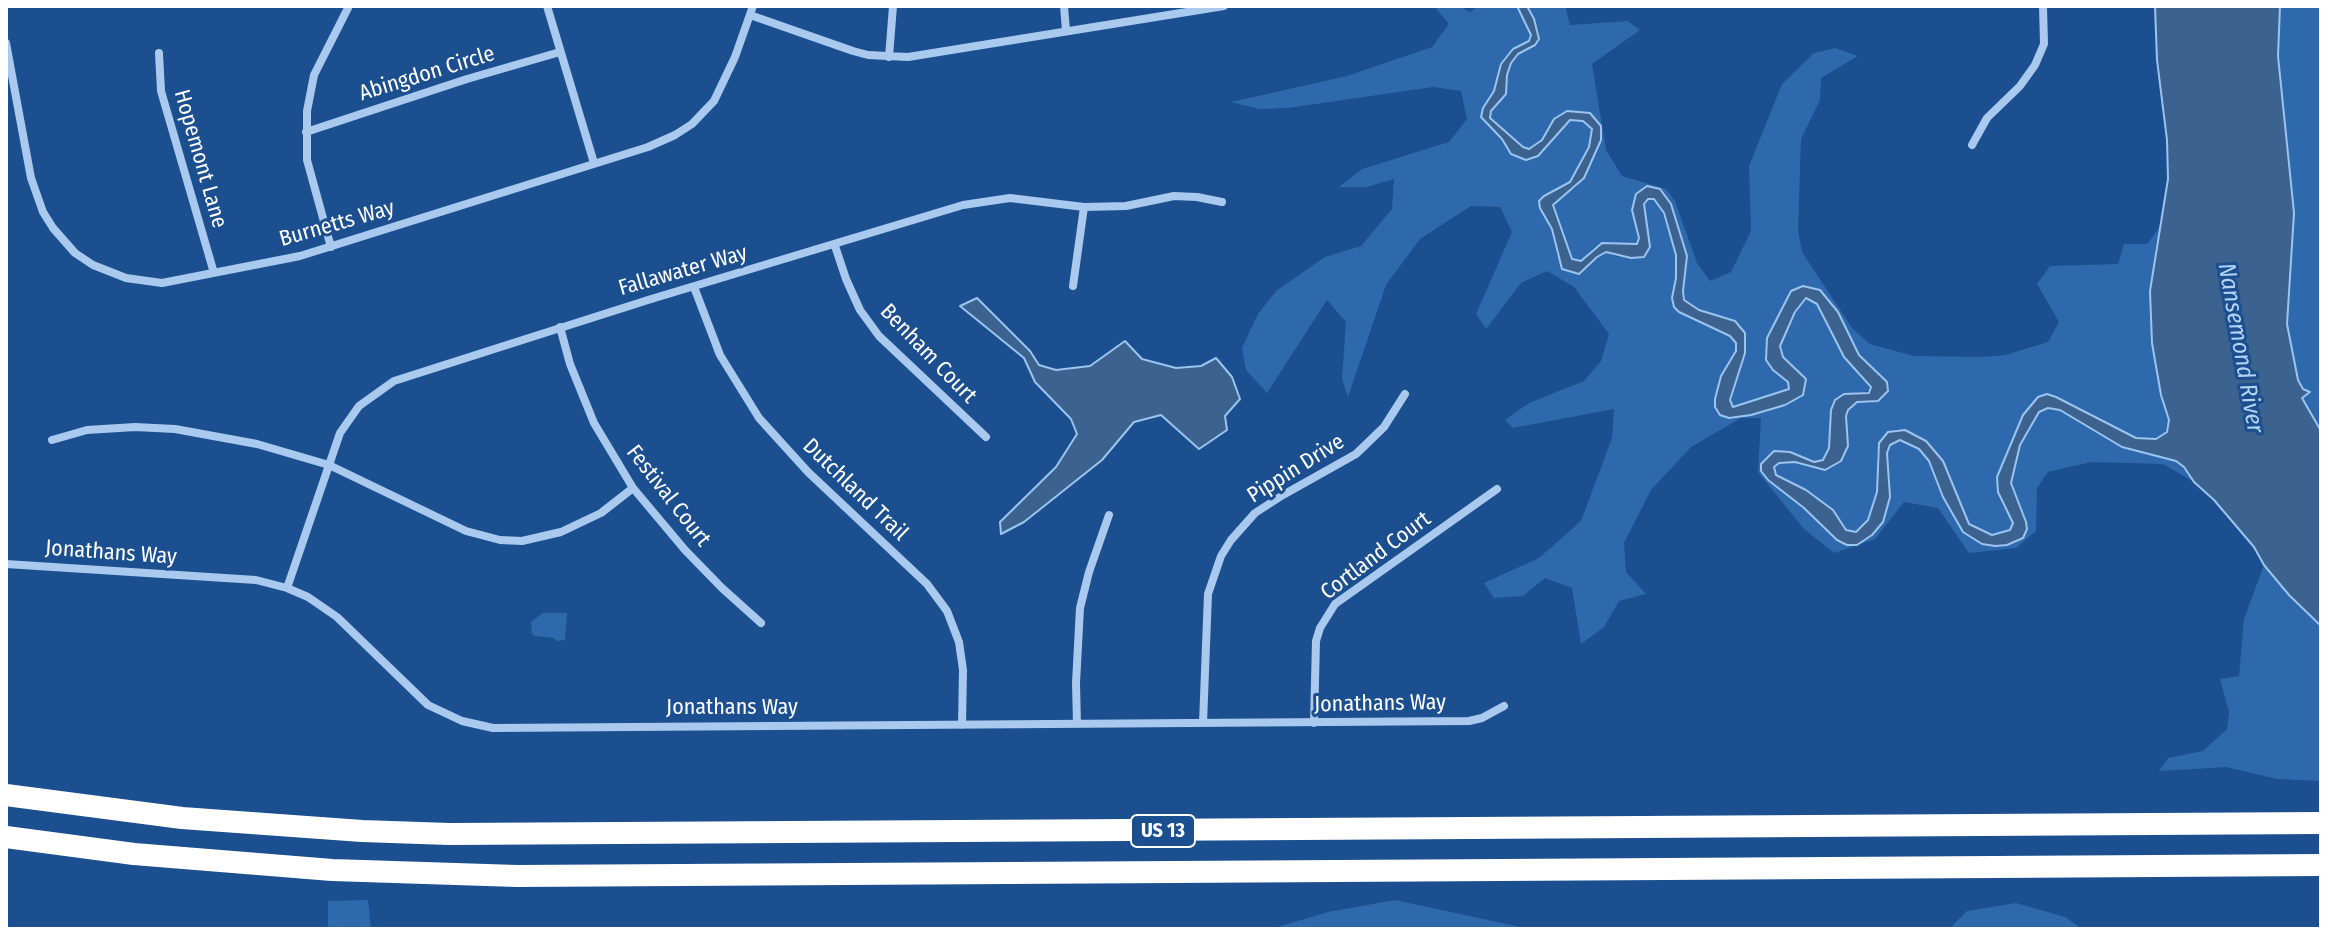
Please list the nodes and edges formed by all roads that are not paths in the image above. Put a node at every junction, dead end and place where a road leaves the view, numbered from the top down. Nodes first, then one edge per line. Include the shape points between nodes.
1 (349, 6) edge
2 (547, 6) edge
3 (893, 6) edge
4 (1064, 6) edge
5 (1224, 6) edge
6 (2043, 6) edge
7 (1197, 8) edge
8 (752, 11) edge
9 (1066, 31) junction
10 (6, 43) edge
11 (560, 52) junction
12 (159, 53) dead end
13 (889, 57) junction
14 (8, 66) edge
15 (306, 132) junction
16 (1972, 145) dead end
17 (594, 163) junction
18 (1222, 202) dead end
19 (1084, 207) junction
20 (835, 246) junction
21 (331, 247) junction
22 (214, 273) junction
23 (1073, 286) dead end
24 (694, 287) junction
25 (560, 327) junction
26 (1405, 394) dead end
27 (986, 437) dead end
28 (52, 440) dead end
29 (329, 465) junction
30 (633, 488) junction
31 (1497, 489) dead end
32 (1109, 515) dead end
33 (6, 564) edge
34 (287, 588) junction
35 (761, 623) dead end
36 (1504, 706) dead end
37 (1203, 723) junction
38 (1314, 723) junction
39 (1077, 724) junction
40 (962, 725) junction
41 (6, 795) edge
42 (2321, 823) edge
43 (6, 837) edge
44 (2321, 865) edge

1 - 15 street via 314,75
2 - 11 street
3 - 13 street
4 - 9 street
5 - 7 street
6 - 16 street via 2044,44 2035,65 1987,118
7 - 9 street
8 - 13 street via 853,51
8 - 17 street, Burnetts Way via 723,85 703,115 656,144
9 - 13 street
10 - 14 street, Burnetts Way
11 - 15 street, Abingdon Circle
11 - 17 street
12 - 22 street, Hopemont Lane via 161,91
14 - 22 street, Burnetts Way via 36,195 65,242 93,265 126,278 162,283
15 - 21 street via 307,160
17 - 21 street, Burnetts Way
18 - 19 street, Fallawater Way via 1174,196 1126,206
19 - 20 street, Fallawater Way via 1010,198 963,205
19 - 23 street
20 - 24 street, Fallawater Way
20 - 27 street, Benham Court via 860,310 879,336
21 - 22 street, Burnetts Way
24 - 25 street, Fallawater Way
24 - 40 street, Dutchland Trail via 720,355 759,418 927,584 947,611 963,670
25 - 29 street, Fallawater Way via 385,385 347,421
25 - 30 street, Festival Court via 594,423
26 - 37 street, Pippin Drive via 1364,448 1255,513 1221,556 1208,594
28 - 29 street via 107,427 175,429 257,444
29 - 30 street via 466,531 500,540 561,532 601,513
29 - 34 street, Fallawater Way
30 - 35 street, Festival Court via 685,550
31 - 38 street, Cortland Court via 1335,604 1316,641
32 - 39 street via 1080,608
33 - 34 street, Jonathans Way via 256,580
34 - 40 street, Jonathans Way via 337,617 428,705 475,725
36 - 38 street, Jonathans Way via 1469,721
37 - 38 street, Jonathans Way
37 - 39 street, Jonathans Way
39 - 40 street, Jonathans Way
41 - 42 highway, US 13 via 213,820 449,834
43 - 44 highway, US 13 via 134,854 332,870 517,876

